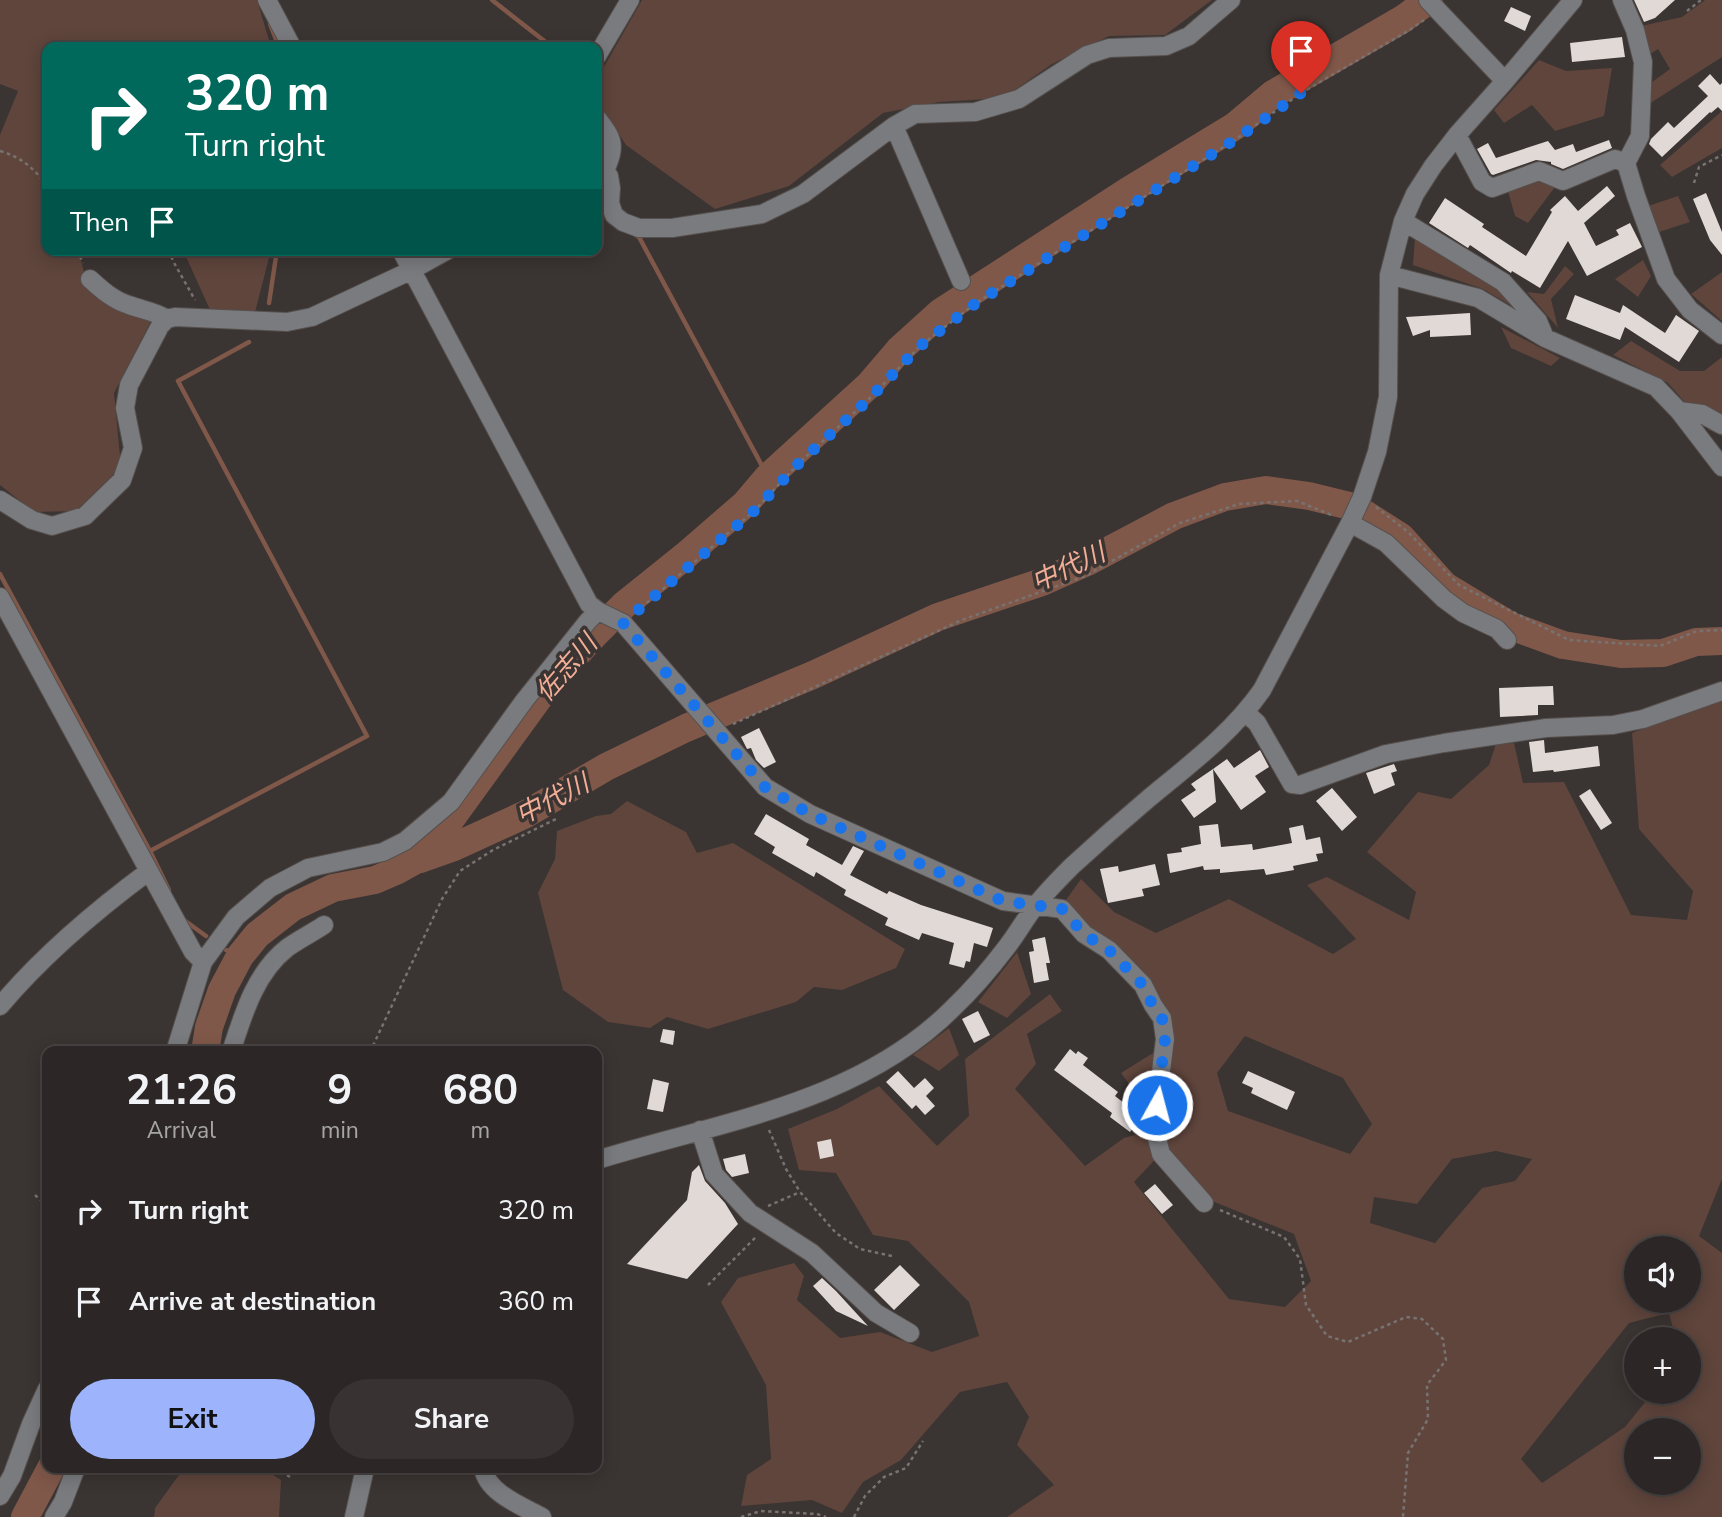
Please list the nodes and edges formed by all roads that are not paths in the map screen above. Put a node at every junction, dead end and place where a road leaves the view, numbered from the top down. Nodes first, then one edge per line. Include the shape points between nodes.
1 (267, 0) edge
2 (630, 0) edge
3 (1231, 0) edge
4 (1573, 0) edge
5 (1622, 0) edge
6 (1433, 5) edge
7 (289, 42) edge
8 (602, 48) edge
9 (1505, 81) junction
10 (602, 125) edge
11 (894, 125) junction
12 (1457, 135) junction
13 (1626, 163) junction
14 (602, 168) edge
15 (602, 171) edge
16 (1403, 221) junction
17 (404, 256) edge
18 (437, 256) edge
19 (412, 270) junction
20 (1390, 275) junction
21 (90, 279) dead end
22 (961, 281) dead end
23 (167, 320) junction
24 (1722, 335) edge
25 (1545, 338) junction
26 (1679, 411) junction
27 (1722, 425) edge
28 (1722, 467) edge
29 (0, 500) edge
30 (1350, 523) junction
31 (0, 597) edge
32 (598, 611) junction
33 (1507, 640) dead end
34 (1722, 691) edge
35 (1245, 713) junction
36 (149, 872) junction
37 (1036, 905) junction
38 (324, 925) dead end
39 (203, 962) junction
40 (0, 1006) edge
41 (177, 1046) edge
42 (233, 1046) edge
43 (700, 1130) junction
44 (602, 1159) edge
45 (1204, 1203) road end
46 (910, 1334) dead end
47 (42, 1400) edge
48 (74, 1473) edge
49 (364, 1473) edge
50 (484, 1473) edge
51 (0, 1496) edge
52 (54, 1517) edge
53 (354, 1517) edge
54 (542, 1517) edge

1 - 7 street
2 - 8 street
3 - 11 street via 1189,36 1166,46 1109,48 1087,55 1019,99 975,112 915,114
4 - 9 street
5 - 13 street via 1643,62 1640,136
6 - 9 street
9 - 12 street
10 - 14 street via 613,151
11 - 15 street via 803,194 762,214 672,228 639,228 614,215 609,176
11 - 22 street
12 - 13 street via 1482,182 1492,188 1539,171 1563,181 1615,159
12 - 16 street via 1415,194
13 - 24 street via 1665,279 1690,310
16 - 20 street
16 - 25 street via 1503,282 1538,321
17 - 19 street
18 - 19 street
19 - 23 street via 312,317 287,322
19 - 32 street via 589,604
20 - 25 street via 1478,298
20 - 30 street via 1388,397 1377,453
21 - 23 street via 127,305
23 - 29 street via 129,385 125,408 133,448 122,481 85,516 52,526 32,520
25 - 26 street via 1656,387
26 - 27 street via 1702,414
26 - 28 street
30 - 33 street via 1386,543 1444,599 1497,629
30 - 35 street via 1262,690
31 - 36 street
32 - 37 street via 623,623 765,787 810,814 1003,901
32 - 39 street via 524,701 451,802 405,841 383,852 308,868 270,888 236,917
34 - 35 street via 1613,726 1546,728 1385,754 1300,785 1292,784 1257,723
35 - 37 street via 1064,874
36 - 39 street
36 - 40 street via 65,939
37 - 43 street via 953,1009 903,1050 847,1081 762,1114
37 - 45 street via 1062,909 1084,934 1109,950 1143,985 1162,1018 1165,1039 1154,1128 1161,1154
38 - 42 street via 286,949 265,972 245,1008
39 - 41 street
43 - 44 street
43 - 46 street via 714,1174 750,1213 812,1253 876,1313
47 - 51 street
48 - 52 street
49 - 53 street
50 - 54 street via 498,1492

